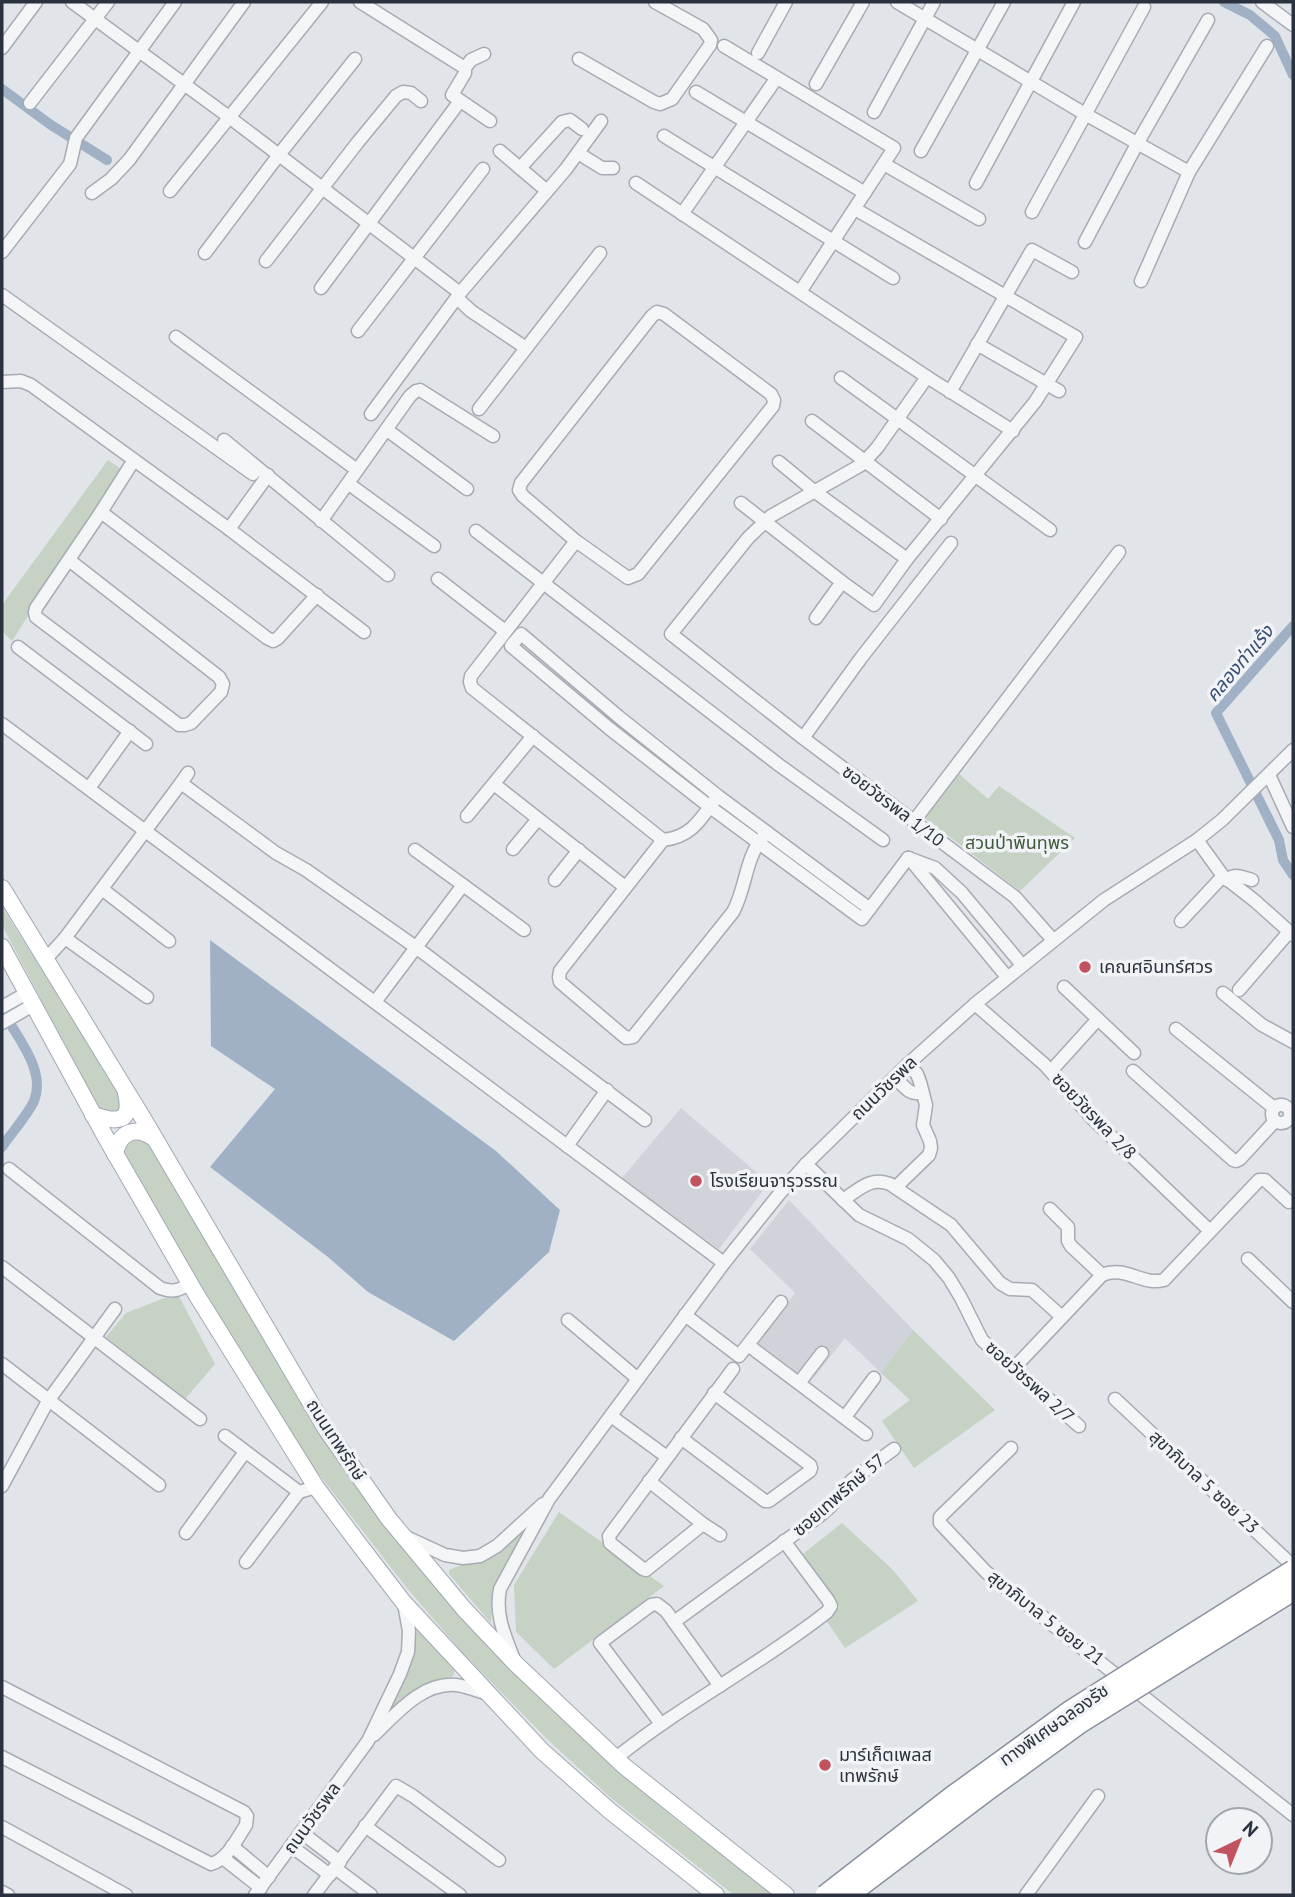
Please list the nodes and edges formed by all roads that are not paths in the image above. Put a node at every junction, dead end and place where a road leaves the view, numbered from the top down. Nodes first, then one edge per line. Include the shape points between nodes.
1 (36, 2) edge
2 (72, 2) edge
3 (108, 2) edge
4 (175, 2) edge
5 (244, 2) edge
6 (322, 2) edge
7 (360, 2) edge
8 (655, 2) edge
9 (786, 2) edge
10 (863, 2) edge
11 (897, 2) edge
12 (934, 2) edge
13 (1004, 2) edge
14 (1074, 2) edge
15 (1262, 2) edge
16 (1144, 7) dead end
17 (925, 18) junction
18 (94, 19) junction
19 (1208, 20) dead end
20 (1293, 25) edge
21 (724, 46) dead end
22 (1267, 46) dead end
23 (2, 47) edge
24 (139, 51) junction
25 (978, 51) junction
26 (758, 53) dead end
27 (484, 54) dead end
28 (355, 59) dead end
29 (579, 59) dead end
30 (465, 68) junction
31 (776, 79) junction
32 (1030, 83) junction
33 (184, 84) junction
34 (816, 85) dead end
35 (696, 92) dead end
36 (421, 101) dead end
37 (460, 101) junction
38 (30, 103) dead end
39 (874, 112) dead end
40 (1085, 114) junction
41 (229, 117) junction
42 (490, 121) dead end
43 (601, 121) dead end
44 (746, 122) junction
45 (582, 129) dead end
46 (664, 136) dead end
47 (1137, 144) junction
48 (500, 151) dead end
49 (921, 152) dead end
50 (578, 153) junction
51 (278, 156) junction
52 (884, 164) junction
53 (613, 167) dead end
54 (714, 167) junction
55 (520, 168) junction
56 (484, 169) dead end
57 (1189, 172) junction
58 (636, 183) dead end
59 (976, 183) dead end
60 (322, 190) junction
61 (170, 191) dead end
62 (547, 191) junction
63 (92, 192) dead end
64 (865, 193) junction
65 (855, 209) junction
66 (1032, 212) dead end
67 (681, 214) junction
68 (979, 219) dead end
69 (368, 225) junction
70 (834, 241) junction
71 (1085, 242) dead end
72 (2, 252) edge
73 (205, 253) dead end
74 (600, 253) dead end
75 (413, 258) junction
76 (266, 261) dead end
77 (1072, 272) dead end
78 (893, 278) dead end
79 (1141, 281) dead end
80 (321, 288) dead end
81 (800, 292) junction
82 (2, 295) edge
83 (458, 296) junction
84 (1004, 296) junction
85 (358, 331) dead end
86 (176, 337) dead end
87 (977, 344) junction
88 (526, 348) junction
89 (841, 377) dead end
90 (927, 377) junction
91 (2, 382) edge
92 (1047, 384) junction
93 (1059, 391) dead end
94 (950, 392) junction
95 (479, 409) dead end
96 (371, 414) dead end
97 (897, 420) junction
98 (812, 421) dead end
99 (387, 430) junction
100 (1013, 431) junction
101 (494, 436) dead end
102 (224, 440) dead end
103 (134, 460) junction
104 (864, 461) junction
105 (779, 462) dead end
106 (357, 470) junction
107 (253, 474) dead end
108 (268, 475) junction
109 (976, 475) junction
110 (349, 484) junction
111 (467, 489) dead end
112 (814, 491) junction
113 (741, 503) dead end
114 (101, 512) junction
115 (941, 519) junction
116 (320, 521) junction
117 (765, 522) junction
118 (229, 529) junction
119 (1050, 530) dead end
120 (476, 531) dead end
121 (576, 541) junction
122 (951, 543) dead end
123 (434, 546) dead end
124 (1119, 552) dead end
125 (907, 559) junction
126 (69, 560) junction
127 (388, 575) dead end
128 (438, 579) dead end
129 (543, 582) junction
130 (842, 582) junction
131 (317, 595) junction
132 (816, 618) dead end
133 (505, 631) junction
134 (364, 632) dead end
135 (18, 647) dead end
136 (619, 717) junction
137 (2, 724) edge
138 (610, 729) junction
139 (130, 732) junction
140 (533, 736) junction
141 (803, 738) junction
142 (146, 744) dead end
143 (1293, 750) edge
144 (1266, 778) junction
145 (494, 784) junction
146 (89, 788) junction
147 (714, 801) junction
148 (467, 816) dead end
149 (538, 818) junction
150 (914, 821) junction
151 (1293, 827) edge
152 (145, 831) junction
153 (768, 831) junction
154 (663, 840) junction
155 (883, 840) dead end
156 (1197, 840) junction
157 (759, 842) junction
158 (513, 849) dead end
159 (415, 850) dead end
160 (579, 850) junction
161 (908, 858) junction
162 (1225, 878) junction
163 (555, 880) dead end
164 (1252, 880) dead end
165 (463, 885) junction
166 (625, 887) junction
167 (2, 888) edge
168 (102, 889) junction
169 (870, 909) junction
170 (1181, 922) dead end
171 (524, 930) dead end
172 (1291, 934) edge
173 (65, 938) junction
174 (169, 940) dead end
175 (1053, 940) junction
176 (2, 947) edge
177 (417, 948) junction
178 (45, 960) junction
179 (1021, 965) junction
180 (1007, 977) junction
181 (1064, 987) dead end
182 (1239, 990) dead end
183 (1223, 993) dead end
184 (147, 997) dead end
185 (30, 999) junction
186 (375, 1002) junction
187 (975, 1004) junction
188 (6, 1005) edge
189 (1098, 1019) junction
190 (2, 1023) edge
191 (1176, 1028) dead end
192 (1293, 1042) edge
193 (1134, 1053) dead end
194 (908, 1064) junction
195 (1051, 1071) junction
196 (1133, 1071) dead end
197 (895, 1077) junction
198 (126, 1090) junction
199 (607, 1090) junction
200 (922, 1092) junction
201 (1291, 1112) edge
202 (93, 1115) junction
203 (1274, 1115) junction
204 (645, 1120) dead end
205 (155, 1139) junction
206 (567, 1146) junction
207 (115, 1154) junction
208 (806, 1164) junction
209 (9, 1169) dead end
210 (896, 1187) junction
211 (843, 1200) junction
212 (1289, 1202) dead end
213 (1050, 1209) dead end
214 (1210, 1231) junction
215 (1248, 1259) dead end
216 (724, 1264) junction
217 (2, 1268) edge
218 (1102, 1275) junction
219 (190, 1284) junction
220 (781, 1302) dead end
221 (1293, 1302) edge
222 (115, 1309) dead end
223 (685, 1315) junction
224 (1062, 1317) junction
225 (568, 1320) dead end
226 (93, 1337) junction
227 (748, 1345) junction
228 (822, 1353) dead end
229 (2, 1364) edge
230 (1014, 1368) junction
231 (733, 1369) dead end
232 (874, 1378) dead end
233 (638, 1380) junction
234 (799, 1383) junction
235 (714, 1394) junction
236 (1115, 1399) dead end
237 (48, 1401) junction
238 (611, 1416) junction
239 (845, 1417) junction
240 (200, 1419) dead end
241 (1079, 1426) dead end
242 (866, 1434) dead end
243 (225, 1436) dead end
244 (681, 1438) junction
245 (894, 1448) dead end
246 (1012, 1448) dead end
247 (245, 1452) junction
248 (667, 1457) junction
249 (649, 1481) junction
250 (159, 1485) dead end
251 (2, 1486) edge
252 (316, 1487) junction
253 (299, 1492) junction
254 (549, 1499) junction
255 (703, 1524) junction
256 (186, 1532) dead end
257 (720, 1535) dead end
258 (405, 1537) junction
259 (784, 1541) junction
260 (246, 1562) dead end
261 (1293, 1568) edge
262 (1293, 1591) edge
263 (404, 1603) junction
264 (674, 1622) junction
265 (516, 1664) junction
266 (720, 1686) junction
267 (2, 1687) edge
268 (488, 1694) junction
269 (661, 1724) junction
270 (368, 1741) junction
271 (2, 1757) edge
272 (616, 1758) junction
273 (1098, 1797) dead end
274 (1293, 1815) edge
275 (365, 1826) junction
276 (2, 1827) edge
277 (301, 1832) junction
278 (232, 1846) junction
279 (291, 1846) junction
280 (223, 1858) junction
281 (499, 1860) dead end
282 (335, 1868) junction
283 (261, 1886) edge
284 (2, 1892) edge
285 (8, 1895) edge
286 (126, 1895) edge
287 (314, 1895) edge
288 (371, 1895) edge
289 (460, 1895) edge
290 (716, 1895) edge
291 (786, 1895) edge
292 (825, 1895) edge
293 (849, 1895) edge
294 (1026, 1895) edge

1 - 23 street
2 - 18 street
3 - 18 street
4 - 24 street
5 - 33 street
6 - 41 street
7 - 30 street
8 - 29 street via 703,29 711,40 672,99 654,102
9 - 26 street
10 - 34 street
11 - 17 street
12 - 17 street
13 - 25 street
14 - 32 street
15 - 20 street
16 - 40 street
17 - 25 street
17 - 39 street
18 - 24 street
18 - 38 street
19 - 47 street
21 - 31 street
22 - 57 street
24 - 33 street
24 - 72 street via 75,143 70,164
25 - 32 street
25 - 49 street
27 - 30 street
28 - 51 street
30 - 37 street via 452,95
31 - 44 street
31 - 52 street via 894,148
32 - 40 street
32 - 59 street
33 - 41 street
33 - 63 street via 129,160
35 - 44 street
36 - 60 street via 411,93 396,96
37 - 42 street
37 - 69 street
40 - 47 street
40 - 66 street
41 - 51 street
41 - 61 street
43 - 50 street
44 - 54 street
44 - 64 street
45 - 55 street via 570,120 562,121
46 - 54 street
47 - 57 street
47 - 71 street
48 - 55 street
50 - 53 street via 602,168
50 - 62 street
51 - 60 street
51 - 73 street
52 - 64 street
52 - 68 street
54 - 67 street
54 - 70 street
55 - 62 street
56 - 75 street
57 - 79 street
58 - 67 street
60 - 69 street
60 - 76 street
62 - 83 street
64 - 65 street
65 - 70 street
65 - 84 street
67 - 81 street
69 - 75 street
69 - 80 street
70 - 78 street
70 - 81 street
74 - 88 street
75 - 83 street
75 - 85 street
77 - 84 street via 1032,250
81 - 90 street
82 - 107 street
83 - 88 street via 471,311
83 - 96 street
84 - 87 street
84 - 92 street via 1076,337
86 - 106 street
87 - 92 street
87 - 94 street
88 - 95 street
89 - 97 street
90 - 94 street
90 - 97 street
91 - 103 street via 21,380 31,385
92 - 93 street
92 - 100 street
94 - 100 street
97 - 104 street
97 - 109 street
98 - 104 street
99 - 101 street via 410,396 420,390
99 - 106 street
99 - 111 street
100 - 109 street
102 - 108 street
103 - 114 street
103 - 118 street
104 - 112 street
104 - 115 street
105 - 112 street
106 - 110 street
108 - 116 street
108 - 118 street
109 - 115 street
109 - 119 street
110 - 116 street
110 - 123 street
112 - 117 street
112 - 125 street
113 - 117 street
114 - 126 street
114 - 131 street via 267,639 278,638
115 - 125 street
116 - 127 street
117 - 130 street
117 - 141 street, ซอยวัชรพล 1/10 via 671,634
118 - 131 street
120 - 129 street
121 - 121 street via 519,490 657,312 771,394 772,406 634,577 628,578
121 - 129 street
122 - 141 street
124 - 150 street
125 - 130 street via 874,605
126 - 126 street via 219,677 221,692 191,723 179,724 36,617 36,608
128 - 133 street
129 - 133 street
129 - 155 street
130 - 132 street
131 - 134 street
133 - 140 street via 470,682
135 - 139 street
136 - 138 street
136 - 138 street via 521,634 511,646
136 - 147 street
137 - 146 street
138 - 147 street
139 - 142 street
139 - 146 street
140 - 145 street
140 - 154 street
141 - 150 street, ซอยวัชรพล 1/10
143 - 144 street, ถนนวัชรพล
144 - 151 street
144 - 156 street, ถนนวัชรพล
145 - 148 street
145 - 149 street
146 - 152 street
147 - 153 street
147 - 154 street via 696,825 679,838
147 - 157 street
149 - 158 street
149 - 160 street
150 - 175 street, ซอยวัชรพล 1/10 via 1015,897
152 - 168 street
152 - 177 street via 184,778 276,853
152 - 186 street
153 - 157 street
153 - 169 street
154 - 166 street
156 - 162 street
156 - 175 street, ถนนวัชรพล via 1104,900
157 - 166 street via 733,912 633,1038 626,1038 558,976
157 - 169 street via 862,919
159 - 165 street
160 - 163 street
160 - 166 street
161 - 169 street
161 - 179 street via 935,868 962,893
161 - 180 street
162 - 164 street via 1236,875
162 - 170 street
162 - 172 street
165 - 171 street
165 - 177 street
167 - 178 main road, ถนนเทพรักษ์
168 - 173 street
168 - 174 street
172 - 182 street
173 - 178 street
173 - 184 street
175 - 179 street, ถนนวัชรพล
176 - 185 main road
177 - 186 street
177 - 199 street
178 - 198 main road, ถนนเทพรักษ์
179 - 180 street, ถนนวัชรพล
180 - 187 street, ถนนวัชรพล
181 - 189 street
183 - 192 street via 1262,1025
185 - 188 street
185 - 190 street
185 - 202 main road
186 - 206 street
187 - 194 street, ถนนวัชรพล
187 - 195 street, ซอยวัชรพล 2/8
189 - 193 street
189 - 195 street
191 - 203 street
194 - 197 street, ถนนวัชรพล
194 - 200 street via 919,1078
195 - 214 street, ซอยวัชรพล 2/8 via 1092,1118
196 - 203 street via 1236,1161
197 - 200 street via 913,1094
197 - 208 street, ถนนวัชรพล
198 - 202 main road via 129,1105 124,1117 116,1120
198 - 205 main road, ถนนเทพรักษ์
199 - 204 street
199 - 206 street
200 - 210 street via 927,1110 923,1125 931,1151
201 - 203 street via 1282,1124
202 - 207 main road
205 - 207 main road via 138,1130 130,1132
205 - 258 main road, ถนนเทพรักษ์ via 326,1429
206 - 216 street
207 - 219 main road
208 - 211 street, ซอยวัชรพล 2/7
208 - 216 street, ถนนวัชรพล
209 - 219 street via 160,1288 171,1292
210 - 211 street via 874,1181
210 - 224 street via 951,1225 1000,1283 1010,1289 1034,1291
211 - 230 street, ซอยวัชรพล 2/7 via 859,1215 908,1239 934,1260 949,1278 982,1340
212 - 214 street via 1265,1180 1259,1180
213 - 218 street via 1068,1227 1071,1245
214 - 218 street via 1164,1280 1119,1271
215 - 221 street
216 - 223 street, ถนนวัชรพล
217 - 226 street
218 - 224 street
219 - 252 main road
220 - 227 street
222 - 226 street
223 - 227 street via 739,1356
223 - 233 street, ถนนวัชรพล
224 - 230 street
225 - 233 street
226 - 237 street
226 - 240 street
227 - 234 street
228 - 234 street
229 - 237 street
230 - 241 street, ซอยวัชรพล 2/7
231 - 235 street
232 - 239 street
233 - 238 street, ถนนวัชรพล
234 - 239 street
235 - 244 street
235 - 244 street via 810,1465 810,1471 765,1502
236 - 261 street, สุขาภิบาล 5 ซอย 23
237 - 250 street
237 - 251 street
238 - 248 street
238 - 254 street, ถนนวัชรพล
239 - 242 street
243 - 247 street
244 - 248 street
245 - 259 street, ซอยเทพรักษ์ 57 via 852,1480 825,1512
246 - 274 street, สุขาภิบาล 5 ซอย 21 via 940,1517 940,1523 986,1572
247 - 253 street
247 - 256 street
248 - 249 street
249 - 255 street
249 - 255 street via 609,1536 610,1543 646,1570
252 - 253 street
252 - 263 main road
253 - 260 street
254 - 258 street, ถนนวัชรพล via 480,1556 445,1555
254 - 265 street, ถนนวัชรพล via 500,1590 500,1624
255 - 257 street
258 - 265 main road, ถนนเทพรักษ์
259 - 264 street, ซอยเทพรักษ์ 57
259 - 266 street, ซอยเทพรักษ์ 57 via 831,1606
261 - 292 highway, ทางพิเศษฉลองรัช, bridge via 1071,1710
262 - 293 highway, ทางพิเศษฉลองรัช, bridge via 1079,1724
263 - 268 main road
263 - 270 street, ถนนวัชรพล via 408,1652
264 - 266 street
264 - 269 street via 657,1604 651,1605 600,1643
265 - 272 main road, ถนนเทพรักษ์
266 - 269 street, ซอยเทพรักษ์ 57
267 - 278 street via 244,1812 246,1825
268 - 270 street, ถนนวัชรพล via 457,1685 441,1686 416,1697
268 - 290 main road via 542,1751 610,1811
269 - 272 street, ซอยเทพรักษ์ 57
270 - 277 street, ถนนวัชรพล
271 - 280 street via 208,1863
272 - 291 main road, ถนนเทพรักษ์
273 - 294 street
275 - 281 street via 398,1786
275 - 282 street
275 - 289 street
276 - 286 street
277 - 279 street, ถนนวัชรพล
277 - 282 street
278 - 280 street
278 - 283 street
279 - 282 street
279 - 283 street, ถนนวัชรพล
280 - 283 street
282 - 287 street
282 - 288 street
284 - 285 street

